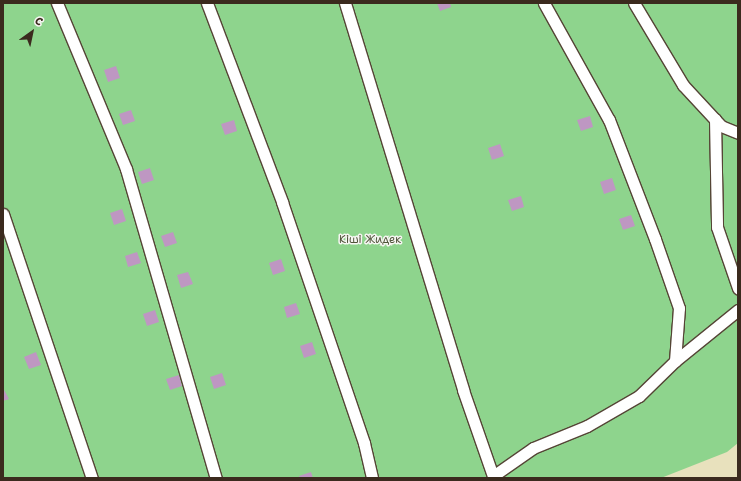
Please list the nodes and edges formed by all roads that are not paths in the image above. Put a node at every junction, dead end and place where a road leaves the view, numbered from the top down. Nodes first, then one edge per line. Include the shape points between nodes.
1 (57, 3) edge
2 (207, 3) edge
3 (345, 3) edge
4 (544, 3) edge
5 (634, 3) edge
6 (715, 119) junction
7 (738, 133) edge
8 (3, 214) edge
9 (738, 288) edge
10 (738, 310) edge
11 (675, 361) junction
12 (493, 477) edge
13 (92, 478) edge
14 (216, 478) edge
15 (372, 478) edge

1 - 14 street via 126,169
2 - 15 street via 282,202 364,443
3 - 12 street via 463,390
4 - 11 street via 609,120 655,239 679,308
5 - 6 street via 683,85
6 - 7 street
6 - 9 street via 717,227
8 - 13 street
10 - 11 street
11 - 12 street via 639,396 587,426 533,448

